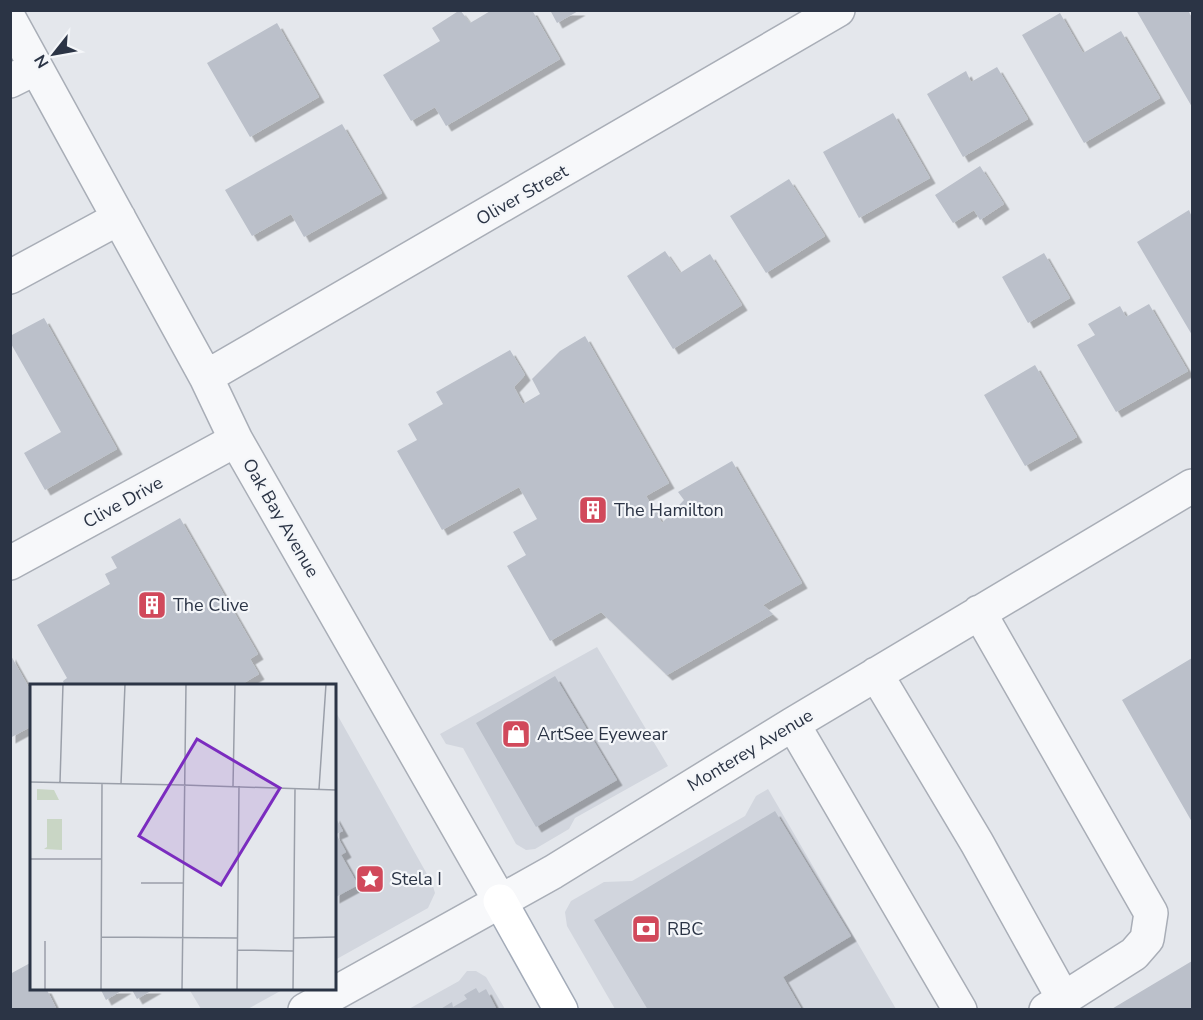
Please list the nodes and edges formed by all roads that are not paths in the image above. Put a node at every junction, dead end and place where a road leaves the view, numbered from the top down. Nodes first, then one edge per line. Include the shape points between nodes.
1 (838, 10) edge
2 (10, 20) edge
3 (23, 74) edge
4 (119, 218) junction
5 (10, 277) edge
6 (206, 377) junction
7 (236, 440) junction
8 (1192, 486) edge
9 (10, 563) edge
10 (979, 612) junction
11 (876, 674) junction
12 (793, 724) junction
13 (500, 901) junction
14 (1054, 1004) edge
15 (305, 1010) edge
16 (561, 1010) edge
17 (960, 1010) edge

1 - 6 street, Oliver Street
2 - 3 street, Oak Bay Avenue
3 - 4 street, Oak Bay Avenue
4 - 5 street
4 - 6 street, Oak Bay Avenue
6 - 7 street, Oak Bay Avenue
7 - 9 street, Clive Drive
7 - 13 street, Oak Bay Avenue
8 - 10 street, Monterey Avenue
10 - 11 street, Monterey Avenue
10 - 14 street via 1151,913 1147,939 1134,954
11 - 12 street, Monterey Avenue
11 - 14 street via 977,843
12 - 13 street, Monterey Avenue
12 - 17 street
13 - 15 street, Monterey Avenue
13 - 16 main road, Oak Bay Avenue

